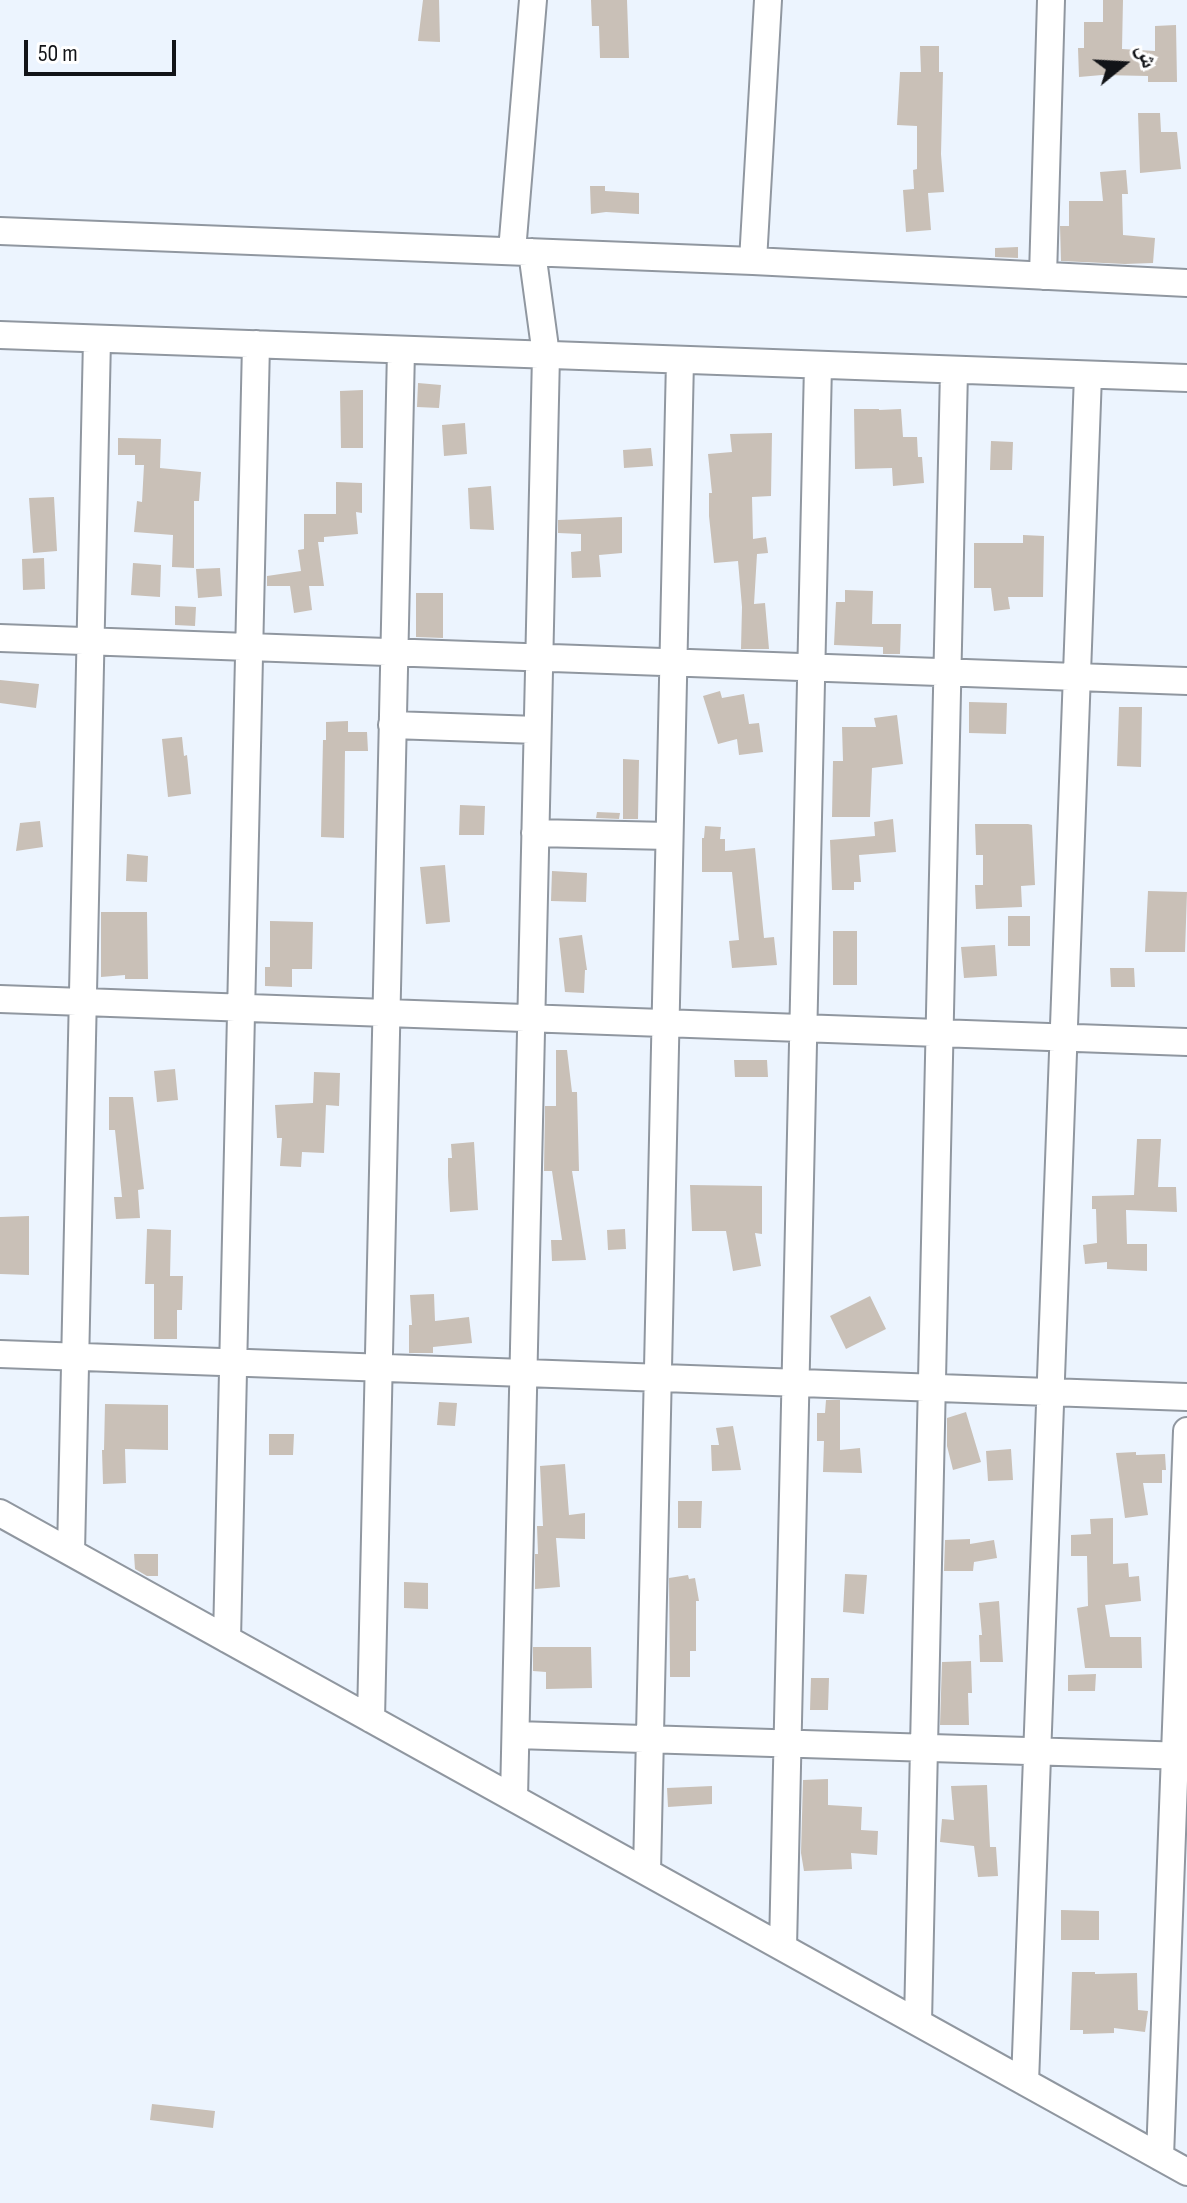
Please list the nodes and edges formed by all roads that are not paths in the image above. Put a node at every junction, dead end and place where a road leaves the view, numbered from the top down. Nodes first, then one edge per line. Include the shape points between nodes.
1 (533, 0) edge
2 (768, 0) edge
3 (1051, 0) edge
4 (0, 231) edge
5 (522, 252) junction
6 (753, 261) junction
7 (1043, 276) junction
8 (1187, 283) edge
9 (0, 335) edge
10 (97, 339) junction
11 (256, 344) junction
12 (401, 350) junction
13 (546, 355) junction
14 (680, 360) junction
15 (818, 365) junction
16 (954, 370) junction
17 (1088, 375) junction
18 (1187, 378) edge
19 (0, 638) edge
20 (90, 641) junction
21 (249, 647) junction
22 (394, 653) junction
23 (539, 658) junction
24 (673, 662) junction
25 (811, 668) junction
26 (947, 673) junction
27 (1077, 677) junction
28 (1187, 681) edge
29 (392, 725) junction
30 (537, 730) junction
31 (535, 833) junction
32 (669, 836) junction
33 (0, 999) edge
34 (82, 1002) junction
35 (241, 1008) junction
36 (386, 1013) junction
37 (531, 1018) junction
38 (665, 1023) junction
39 (803, 1028) junction
40 (939, 1033) junction
41 (1064, 1038) junction
42 (1187, 1042) edge
43 (0, 1354) edge
44 (75, 1357) junction
45 (233, 1363) junction
46 (379, 1368) junction
47 (523, 1373) junction
48 (658, 1378) junction
49 (795, 1383) junction
50 (931, 1388) junction
51 (1051, 1392) junction
52 (1187, 1397) edge
53 (1187, 1431) edge
54 (0, 1513) edge
55 (71, 1552) junction
56 (227, 1639) junction
57 (371, 1719) junction
58 (516, 1735) junction
59 (650, 1739) junction
60 (788, 1743) junction
61 (924, 1748) junction
62 (1037, 1751) junction
63 (1181, 1756) edge
64 (514, 1798) junction
65 (647, 1872) junction
66 (783, 1947) junction
67 (918, 2022) junction
68 (1025, 2082) junction
69 (1160, 2157) junction
70 (1187, 2172) edge

1 - 5 street
2 - 6 street
3 - 7 street
4 - 5 street
5 - 6 street
5 - 13 street
6 - 7 street
7 - 8 street
9 - 10 street
10 - 11 street
10 - 20 street
11 - 12 street
11 - 21 street
12 - 13 street
12 - 22 street
13 - 14 street
13 - 23 street
14 - 15 street
14 - 24 street
15 - 16 street
15 - 25 street
16 - 17 street
16 - 26 street
17 - 18 street
17 - 27 street
19 - 20 street
20 - 21 street
20 - 34 street
21 - 22 street
21 - 35 street
22 - 23 street
22 - 29 street
23 - 24 street
23 - 30 street
24 - 25 street
24 - 32 street
25 - 26 street
25 - 39 street
26 - 27 street
26 - 40 street
27 - 28 street
27 - 41 street
29 - 30 street
29 - 36 street
30 - 31 street
31 - 32 street
31 - 37 street
32 - 38 street
33 - 34 street
34 - 35 street
34 - 44 street
35 - 36 street
35 - 45 street
36 - 37 street
36 - 46 street
37 - 38 street
37 - 47 street
38 - 39 street
38 - 48 street
39 - 40 street
39 - 49 street
40 - 41 street
40 - 50 street
41 - 42 street
41 - 51 street
43 - 44 street
44 - 45 street
44 - 55 street
45 - 46 street
45 - 56 street
46 - 47 street
46 - 57 street
47 - 48 street
47 - 58 street
48 - 49 street
48 - 59 street
49 - 50 street
49 - 60 street
50 - 51 street
50 - 61 street
51 - 52 street
51 - 62 street
53 - 63 street
54 - 55 street
55 - 56 street
56 - 57 street
57 - 64 street
58 - 59 street
58 - 64 street
59 - 60 street
59 - 65 street
60 - 61 street
60 - 66 street
61 - 62 street
61 - 67 street
62 - 63 street
62 - 68 street
63 - 69 street
64 - 65 street
65 - 66 street
66 - 67 street
67 - 68 street
68 - 69 street
69 - 70 street

